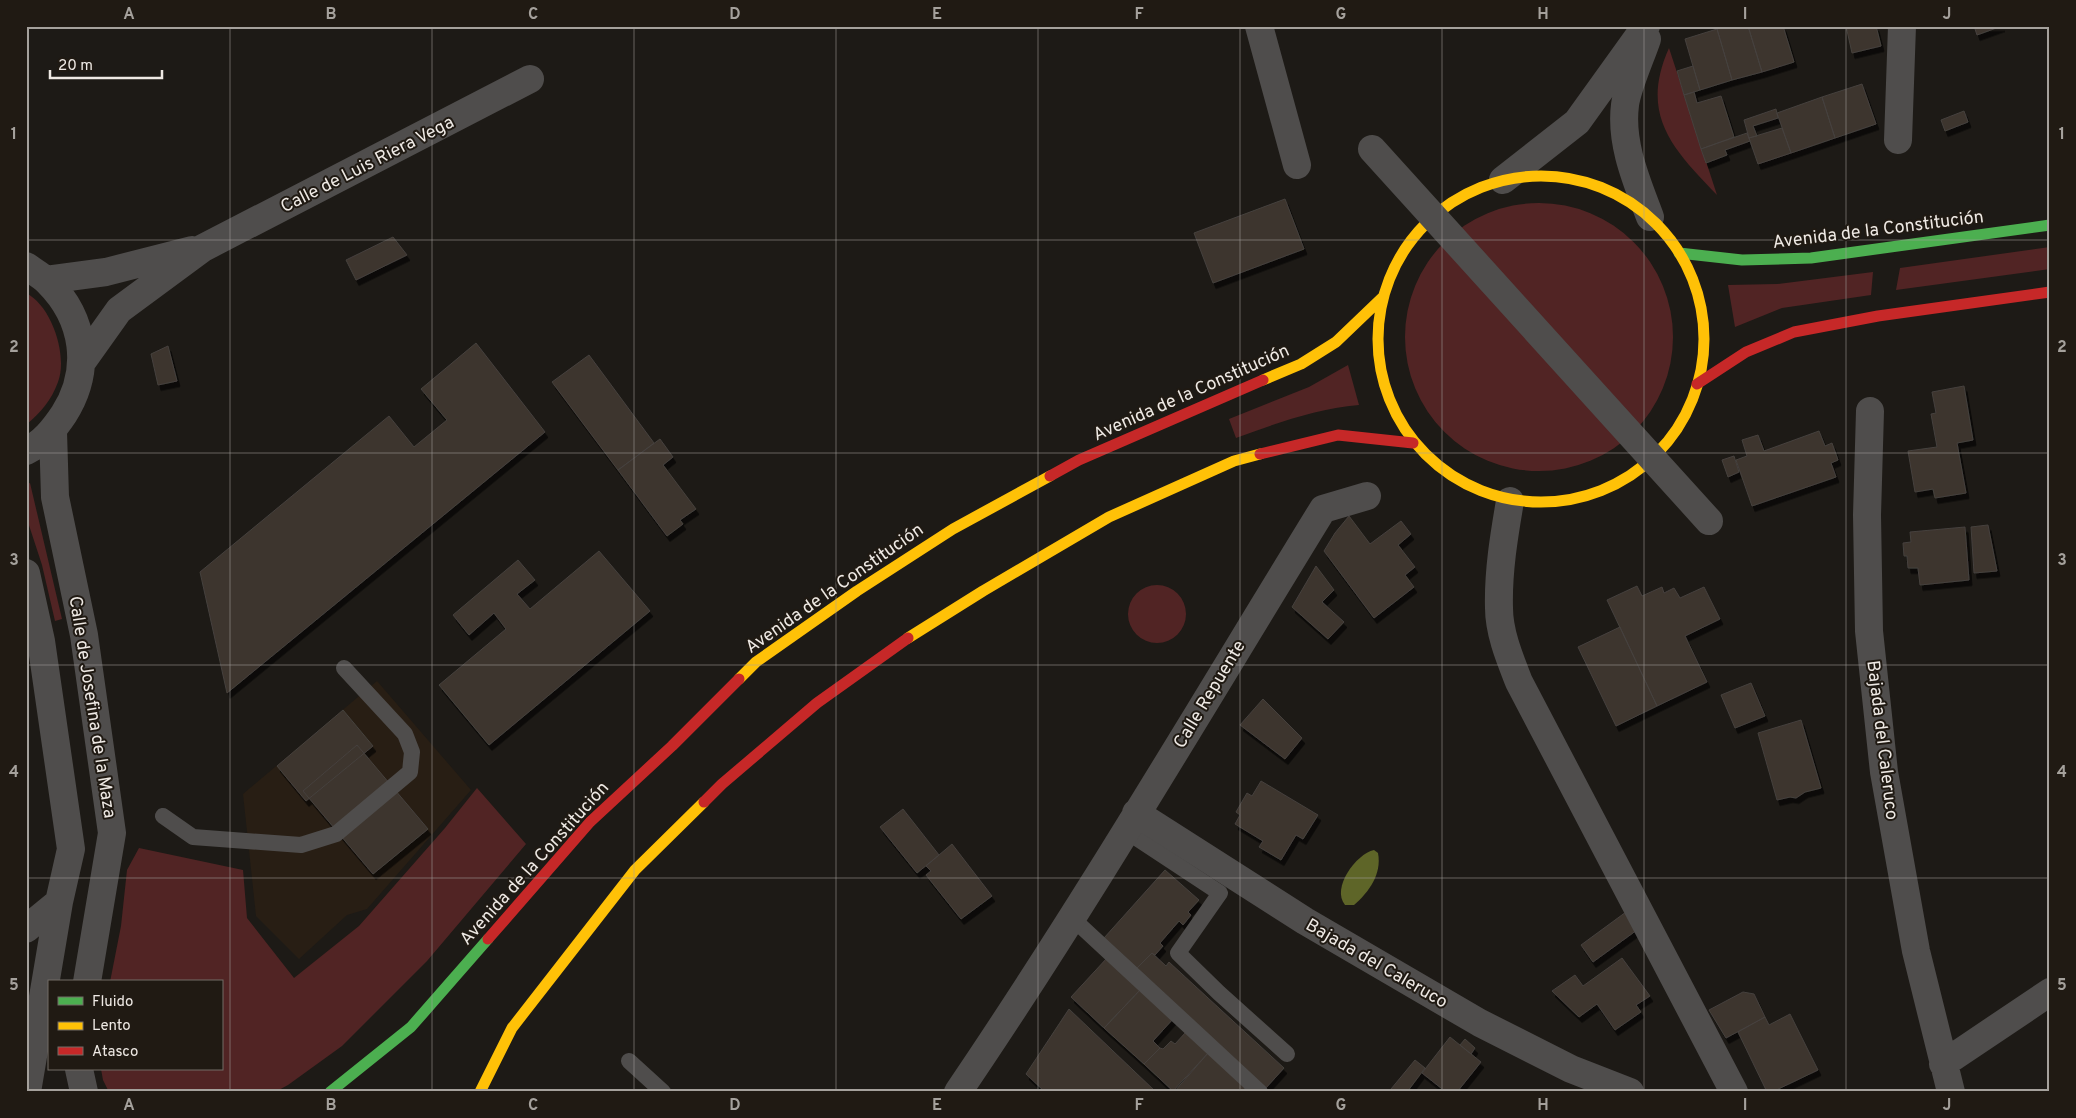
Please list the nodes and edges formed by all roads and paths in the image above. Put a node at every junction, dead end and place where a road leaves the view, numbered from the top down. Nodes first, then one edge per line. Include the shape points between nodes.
1 (1259, 26) edge
2 (1646, 26) edge
3 (1651, 26) edge
4 (1902, 26) edge
5 (530, 79) dead end
6 (1898, 140) dead end
7 (1372, 150) dead end
8 (1297, 165) dead end
9 (1503, 180) junction
10 (1650, 218) junction
11 (2050, 225) edge
12 (203, 248) junction
13 (1679, 253) junction
14 (36, 273) edge
15 (2050, 292) edge
16 (1383, 297) junction
17 (82, 362) junction
18 (1697, 384) junction
19 (1870, 411) dead end
20 (53, 432) junction
21 (1413, 443) junction
22 (26, 451) edge
23 (1367, 496) dead end
24 (1510, 501) junction
25 (1709, 521) dead end
26 (26, 574) edge
27 (344, 668) dead end
28 (163, 816) dead end
29 (1131, 822) junction
30 (60, 902) junction
31 (1071, 917) junction
32 (26, 929) edge
33 (87, 980) edge
34 (2050, 992) edge
35 (35, 993) edge
36 (1287, 1054) dead end
37 (629, 1061) dead end
38 (1943, 1064) junction
39 (79, 1070) edge
40 (27, 1092) edge
41 (84, 1092) edge
42 (330, 1092) edge
43 (480, 1092) edge
44 (663, 1092) edge
45 (958, 1092) edge
46 (1260, 1092) edge
47 (1630, 1092) edge
48 (1734, 1092) edge
49 (1951, 1092) edge

1 - 8 street
2 - 9 street via 1577,122
3 - 10 street via 1625,104 1626,139
4 - 6 street
5 - 12 street, Calle de Luis Riera Vega
7 - 25 street, bridge
9 - 10 main road via 1539,174 1574,179 1627,198
9 - 16 main road via 1460,197 1427,222 1396,262
10 - 13 main road
11 - 13 main road, Avenida de la Constitución via 1811,258 1742,260
12 - 14 street, Calle de Luis Riera Vega via 106,272
12 - 17 street, Calle de Luis Riera Vega via 119,310
13 - 18 main road via 1700,296 1704,336
14 - 17 street via 62,297 73,317 80,339
15 - 18 main road via 1878,316 1794,332 1746,352
16 - 21 main road via 1378,339 1381,371 1393,409
16 - 42 main road, Avenida de la Constitución via 1336,342 1301,364 1080,460 953,528 756,662 590,822 411,1027
17 - 20 street via 74,399
18 - 24 main road via 1682,421 1658,454 1626,479 1590,496 1550,504
19 - 38 street, Bajada del Caleruco via 1867,515 1869,631 1884,772 1916,951
20 - 22 street
20 - 33 street, Calle de Josefina de la Maza via 55,497 84,635 112,833
21 - 24 main road via 1441,470 1473,489
21 - 43 main road via 1338,435 1234,461 1109,517 902,642 817,703 730,778 635,870 512,1028
23 - 29 street, Calle Repuente via 1323,509
24 - 48 street via 1502,546 1499,609 1506,648 1518,682
26 - 30 street via 42,641 71,849
27 - 28 lane via 405,734 412,752 410,772 336,834 301,845 193,837
29 - 31 street, Calle Repuente
29 - 36 lane via 1220,893 1178,953
29 - 47 street, Bajada del Caleruco via 1480,1023 1571,1069
30 - 32 street
30 - 35 street
31 - 45 street, Calle Repuente
31 - 46 lane
34 - 38 street
35 - 40 street
37 - 44 lane
38 - 49 street, Bajada del Caleruco
39 - 41 street

